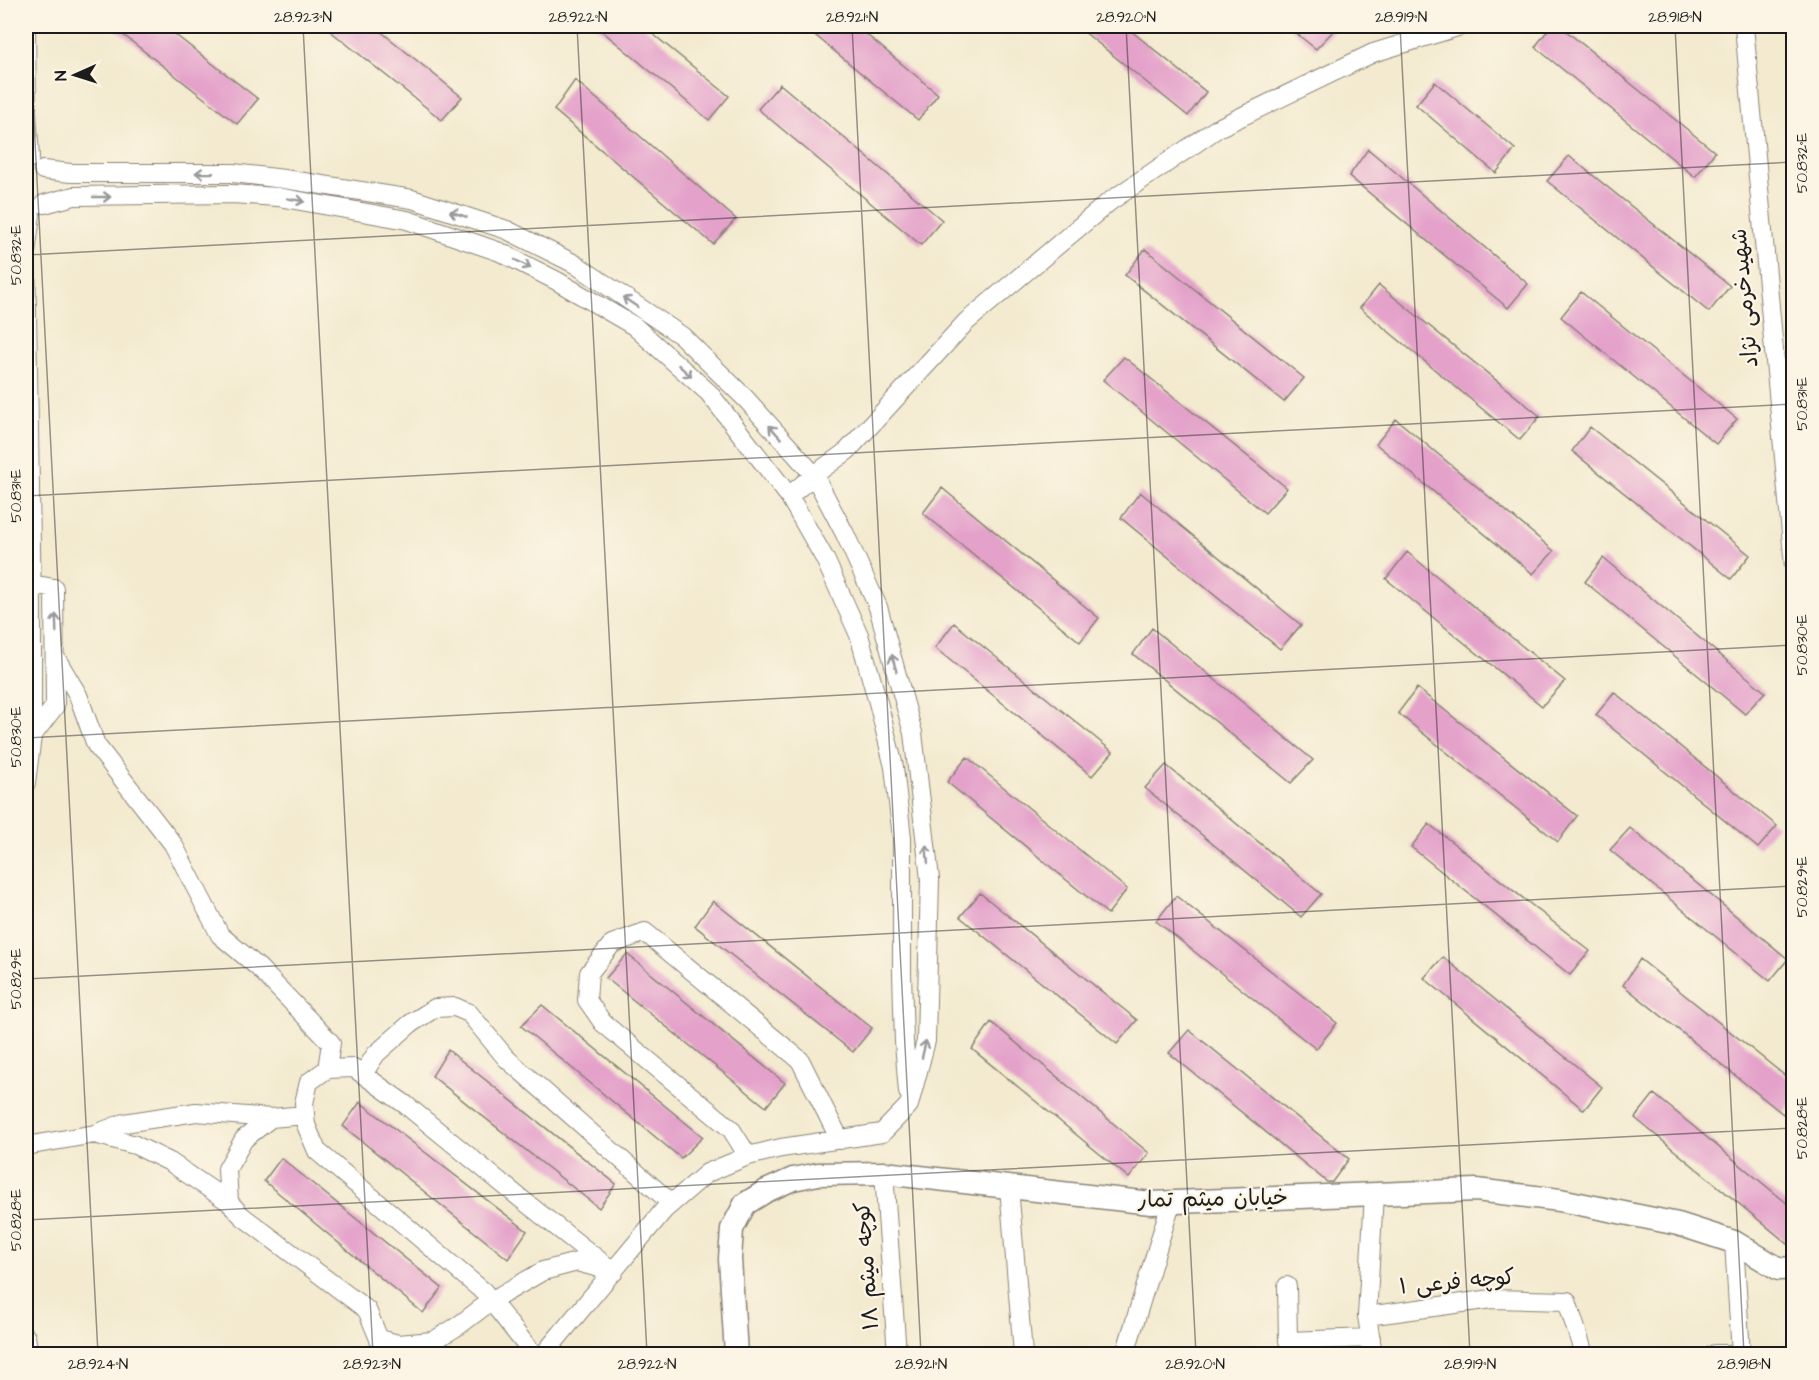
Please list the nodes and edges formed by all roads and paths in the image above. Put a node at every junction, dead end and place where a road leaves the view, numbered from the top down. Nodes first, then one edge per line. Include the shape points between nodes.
1 (26, 26) edge
2 (1461, 26) edge
3 (1744, 26) edge
4 (33, 162) edge
5 (233, 173) junction
6 (232, 194) junction
7 (34, 212) edge
8 (507, 230) junction
9 (500, 252) junction
10 (814, 475) junction
11 (789, 496) junction
12 (1794, 566) edge
13 (29, 583) edge
14 (56, 658) junction
15 (29, 736) edge
16 (26, 783) edge
17 (327, 1069) junction
18 (363, 1074) junction
19 (909, 1105) junction
20 (305, 1115) junction
21 (272, 1118) junction
22 (94, 1134) junction
23 (840, 1140) junction
24 (26, 1146) edge
25 (748, 1156) junction
26 (884, 1173) junction
27 (1009, 1187) junction
28 (1374, 1194) junction
29 (229, 1202) junction
30 (671, 1203) junction
31 (1171, 1203) junction
32 (1734, 1242) junction
33 (1794, 1268) edge
34 (615, 1272) junction
35 (1287, 1286) dead end
36 (491, 1300) junction
37 (1367, 1316) junction
38 (26, 1337) edge
39 (1372, 1346) edge
40 (380, 1347) edge
41 (29, 1354) edge
42 (533, 1354) edge
43 (544, 1354) edge
44 (736, 1354) edge
45 (897, 1354) edge
46 (1023, 1354) edge
47 (1125, 1354) edge
48 (1584, 1354) edge
49 (1714, 1354) edge
50 (1741, 1354) edge
51 (1747, 1354) edge

1 - 4 street via 27,112
2 - 10 street via 1373,53 1218,128 1109,202 966,322 848,451
3 - 12 street, شهیدخرمی نژاد
5 -> 4 street via 71,173
4 - 7 street via 49,186
5 - 6 street
8 -> 5 street via 412,199
7 -> 6 street via 74,196
6 -> 9 street via 278,197 406,220
7 - 13 street via 26,253
8 - 9 street
10 -> 8 street via 746,399 682,336 575,264
9 -> 11 street via 634,326 710,393
10 - 11 street
19 -> 10 street via 926,1041 930,879 913,733 878,607
11 - 19 street via 825,559 859,635 894,767 902,838 904,1042
14 -> 13 street via 54,588
13 - 15 street
14 - 15 street via 55,706
14 - 17 street via 78,695 96,745 173,844 220,935 259,968 331,1043
15 - 16 street
17 - 18 street via 354,1068
17 - 20 street via 309,1082
18 - 30 street via 376,1054 410,1024 435,1008 455,1007 469,1013 506,1058
18 - 34 street
19 - 23 street via 882,1133
20 - 21 street
20 - 36 street via 316,1151
21 - 22 street via 196,1112 124,1123
21 - 29 street via 244,1140 228,1168
22 - 24 street
22 - 29 street via 135,1145 170,1162
23 - 25 street
23 - 25 street via 800,1060 645,932 612,944 589,973 587,1000 603,1023 731,1129
25 - 30 street via 707,1173
26 - 27 street, خیابان میثم تمار
26 - 44 street, خیابان میثم تمار via 818,1174 793,1179 744,1204 732,1229 730,1258
26 - 45 street, کوچه میثم ۱۸
27 - 31 street, خیابان میثم تمار
27 - 46 street
28 - 31 street, خیابان میثم تمار
28 - 32 street, خیابان میثم تمار via 1476,1190 1517,1193 1634,1214
28 - 37 street
29 - 40 street via 242,1216 367,1310
30 - 34 street
31 - 47 street
32 - 33 street, خیابان میثم تمار via 1779,1269
32 - 50 street
34 - 36 street via 577,1262 543,1271
34 - 43 street
35 - 39 street via 1288,1341
36 - 40 street via 433,1341
36 - 42 street
37 - 39 street
37 - 48 street, کوچه فرعی ۱ via 1492,1299 1567,1301
38 - 41 street
49 - 50 street
50 - 51 street

